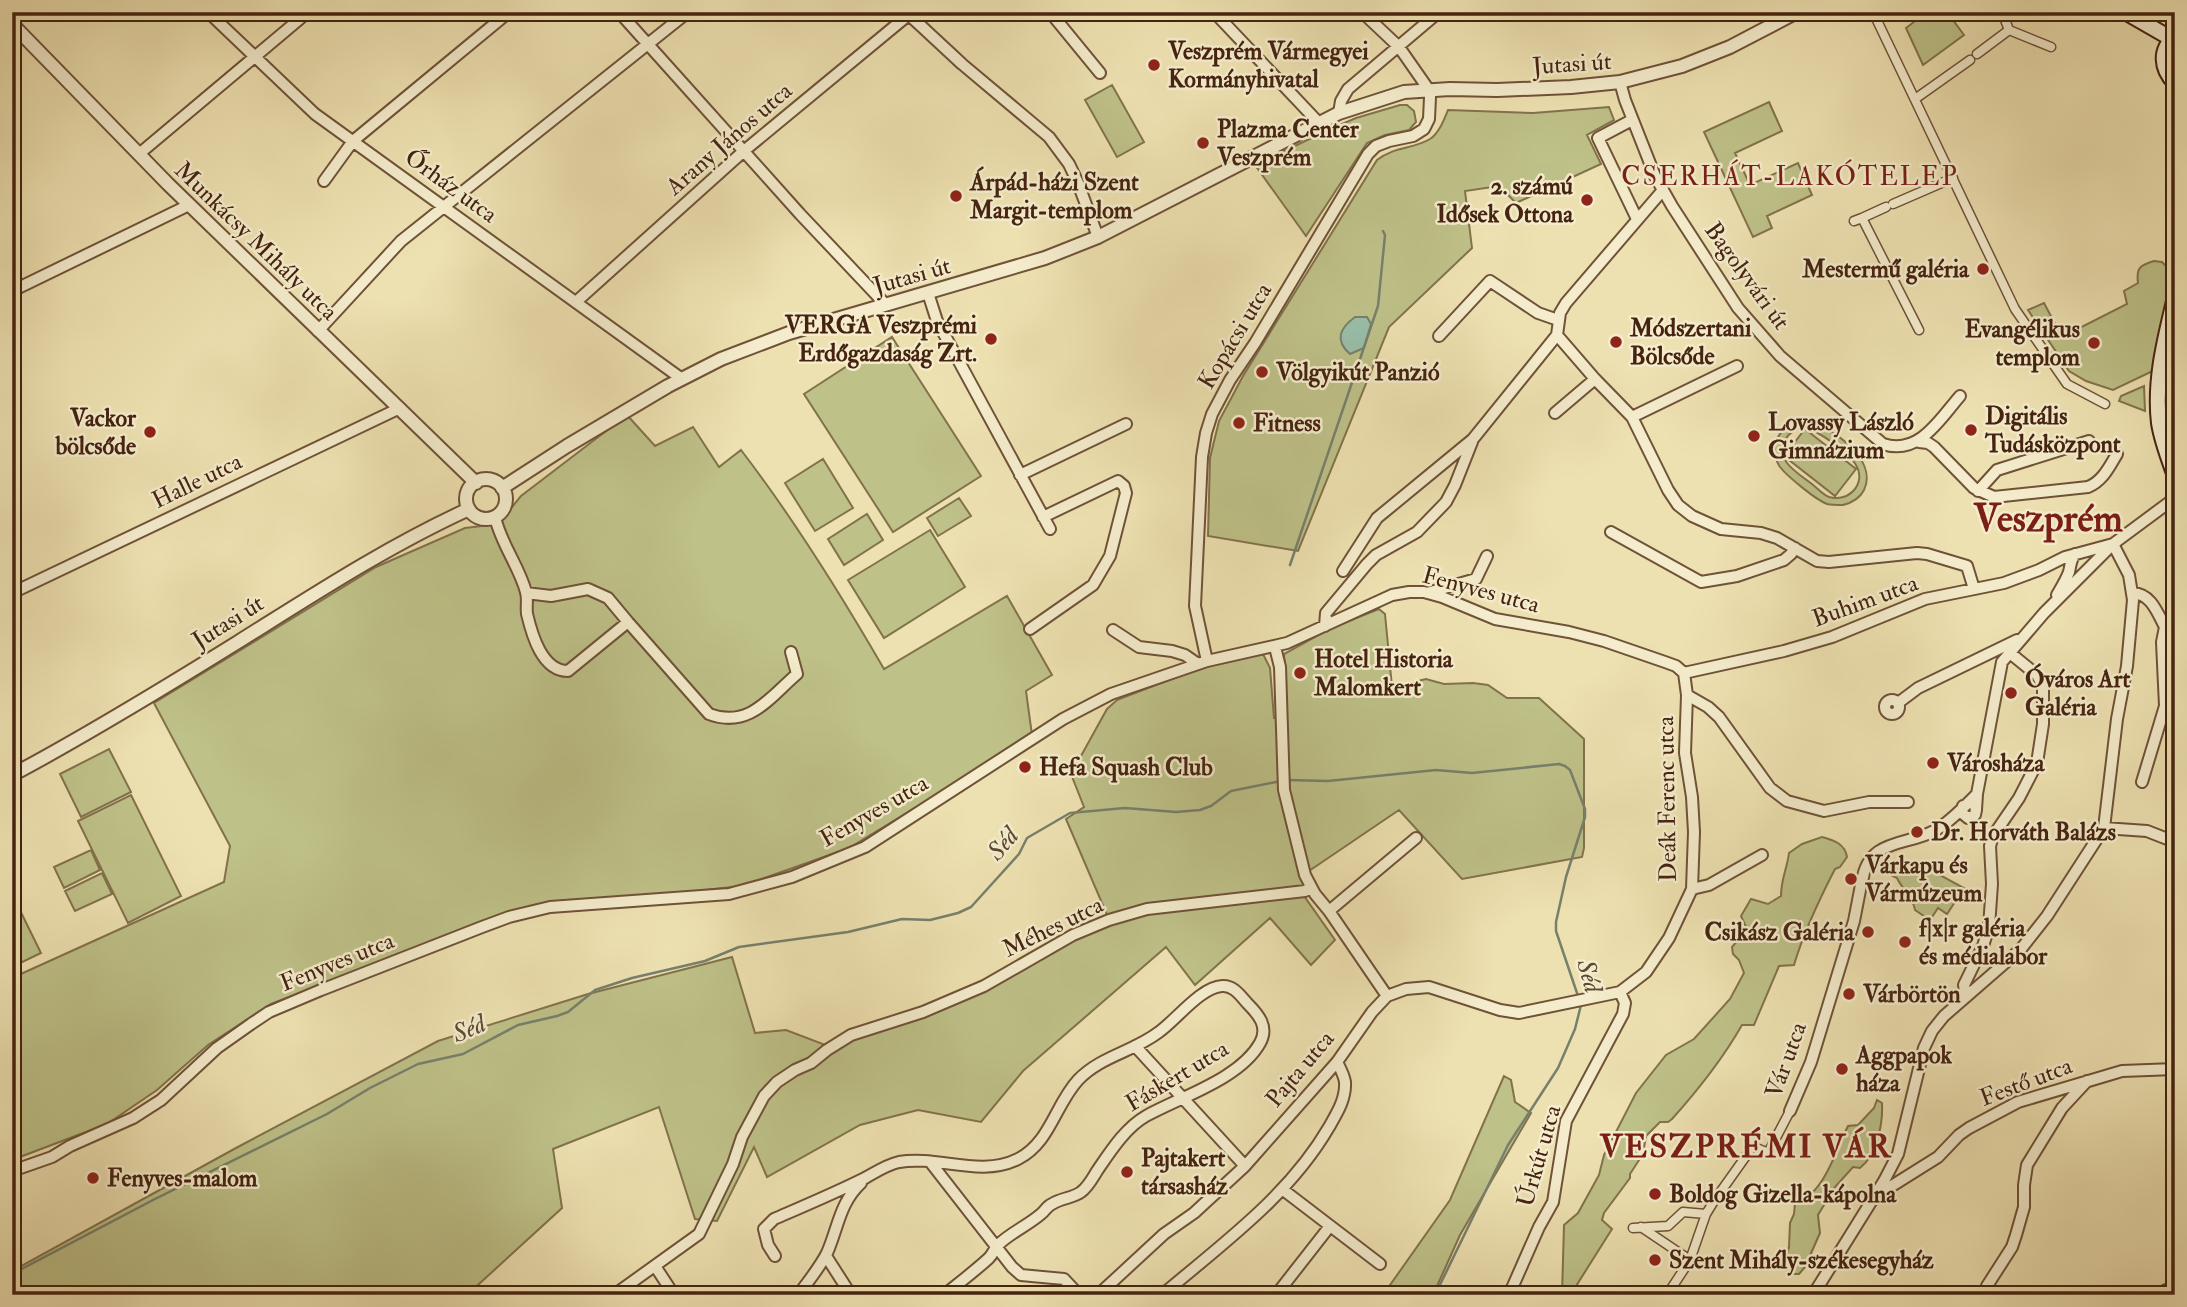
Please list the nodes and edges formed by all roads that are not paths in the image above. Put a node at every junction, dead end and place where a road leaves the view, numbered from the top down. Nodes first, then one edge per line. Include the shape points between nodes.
1 (208, 12) edge
2 (308, 12) edge
3 (509, 12) edge
4 (620, 12) edge
5 (688, 12) edge
6 (1050, 12) edge
7 (1214, 12) edge
8 (1362, 12) edge
9 (1439, 12) edge
10 (1797, 12) edge
11 (1873, 12) edge
12 (2001, 12) edge
13 (909, 13) edge
14 (2130, 15) edge
15 (12, 24) edge
16 (2010, 30) junction
17 (2171, 41) edge
18 (649, 44) junction
19 (1399, 47) junction
20 (2051, 47) dead end
21 (255, 57) junction
22 (1100, 73) dead end
23 (1620, 82) junction
24 (2175, 83) edge
25 (1429, 90) junction
26 (1915, 99) junction
27 (1339, 113) junction
28 (1632, 120) junction
29 (1318, 122) junction
30 (353, 141) junction
31 (745, 150) junction
32 (139, 154) junction
33 (1953, 178) junction
34 (324, 181) dead end
35 (1663, 190) junction
36 (189, 205) junction
37 (444, 206) junction
38 (1637, 219) junction
39 (1098, 237) junction
40 (12, 291) edge
41 (928, 293) junction
42 (2175, 297) edge
43 (578, 301) junction
44 (886, 305) junction
45 (1558, 320) junction
46 (1919, 330) dead end
47 (318, 331) junction
48 (1557, 335) junction
49 (1439, 336) dead end
50 (1737, 366) dead end
51 (682, 379) junction
52 (1595, 379) junction
53 (1961, 396) dead end
54 (2105, 404) dead end
55 (400, 408) junction
56 (1555, 413) dead end
57 (1632, 417) junction
58 (1126, 424) dead end
59 (1473, 439) junction
60 (2089, 441) dead end
61 (1919, 442) junction
62 (2117, 454) dead end
63 (1020, 475) junction
64 (2175, 476) edge
65 (476, 483) junction
66 (502, 488) junction
67 (1978, 491) junction
68 (2175, 498) edge
69 (469, 509) junction
70 (495, 517) junction
71 (1043, 517) junction
72 (1050, 529) dead end
73 (1611, 532) dead end
74 (2113, 544) junction
75 (1798, 550) junction
76 (2075, 554) junction
77 (1488, 556) dead end
78 (2070, 568) junction
79 (1343, 571) dead end
80 (2085, 573) junction
81 (1974, 589) junction
82 (12, 593) edge
83 (526, 593) junction
84 (1427, 593) junction
85 (2133, 593) junction
86 (2044, 613) junction
87 (628, 622) junction
88 (1325, 626) junction
89 (1030, 629) dead end
90 (1113, 630) dead end
91 (2025, 635) junction
92 (1275, 647) junction
93 (791, 652) dead end
94 (2010, 653) junction
95 (1202, 662) junction
96 (1684, 673) junction
97 (1687, 695) junction
98 (2175, 697) edge
99 (1898, 703) dead end
100 (2165, 706) junction
101 (12, 775) edge
102 (2142, 782) dead end
103 (1977, 794) junction
104 (1908, 802) dead end
105 (1965, 804) junction
106 (2104, 828) junction
107 (1416, 838) dead end
108 (2175, 842) edge
109 (1762, 855) dead end
110 (1311, 887) junction
111 (1692, 889) junction
112 (1329, 911) junction
113 (1620, 992) junction
114 (1387, 996) junction
115 (1966, 996) junction
116 (1135, 1046) junction
117 (1337, 1062) junction
118 (2175, 1069) edge
119 (2087, 1081) junction
120 (1182, 1098) junction
121 (1790, 1111) joint
122 (931, 1163) junction
123 (1245, 1166) junction
124 (12, 1171) edge
125 (866, 1177) junction
126 (1282, 1189) junction
127 (1873, 1198) junction
128 (1706, 1214) junction
129 (1331, 1226) junction
130 (996, 1246) junction
131 (825, 1255) junction
132 (775, 1256) dead end
133 (1690, 1260) junction
134 (1380, 1264) dead end
135 (655, 1266) junction
136 (2175, 1291) edge
137 (798, 1294) edge
138 (1986, 1294) edge
139 (614, 1295) edge
140 (674, 1295) edge
141 (851, 1295) edge
142 (944, 1295) edge
143 (1079, 1295) edge
144 (1098, 1295) edge
145 (1162, 1295) edge
146 (1276, 1295) edge
147 (1509, 1295) edge
148 (1667, 1295) edge
149 (1813, 1295) edge
150 (2158, 1295) edge

1 - 21 street, Őrház utca
2 - 21 street
3 - 30 street
4 - 18 street
5 - 18 street
6 - 22 street
7 - 29 street
8 - 19 street
9 - 19 street
10 - 23 street, Jutasi út via 1682,66
11 - 26 street
12 - 16 street
13 - 31 street, Arany János utca
13 - 39 street via 1049,138 1069,164
14 - 17 main road
15 - 32 street, Munkácsy Mihály utca
16 - 20 street
16 - 26 street
17 - 24 main road via 2163,57
18 - 31 street
18 - 37 street
19 - 25 street
19 - 27 street via 1348,89
21 - 30 street, Őrház utca via 309,109
21 - 32 street
23 - 25 street, Jutasi út
23 - 28 street, Bagolyvári út
25 - 27 street, Jutasi út via 1404,92
25 - 95 street, Kopácsi utca via 1427,125 1413,136 1389,141 1368,154 1212,414 1202,457 1195,587
26 - 33 street
27 - 29 street, Jutasi út
28 - 35 street, Bagolyvári út
28 - 38 street via 1598,138
29 - 39 street, Jutasi út
30 - 34 street
30 - 37 street, Őrház utca
31 - 43 street, Arany János utca
31 - 44 street
32 - 36 street, Munkácsy Mihály utca
33 - 46 street via 1858,219
33 - 54 street via 2015,309 2067,384
35 - 38 street
35 - 61 street, Bagolyvári út via 1738,308 1780,356 1884,444 1900,447
36 - 40 street
36 - 47 street, Munkácsy Mihály utca
37 - 43 street, Őrház utca
37 - 47 street via 401,241
38 - 45 street via 1566,303
39 - 41 street, Jutasi út
41 - 44 street, Jutasi út
41 - 63 street via 937,321
42 - 64 main road via 2159,368 2154,421
43 - 51 street, Őrház utca
44 - 51 street, Jutasi út via 767,340
45 - 48 street
45 - 49 street via 1538,313 1490,281
47 - 55 street, Munkácsy Mihály utca
48 - 52 street
48 - 59 street
50 - 57 street
51 - 66 street, Jutasi út
52 - 56 street
52 - 57 street
53 - 61 street
55 - 65 street, Munkácsy Mihály utca
55 - 82 street, Halle utca
57 - 75 street via 1678,505 1721,529 1761,533
58 - 63 street
59 - 79 street via 1377,518
59 - 88 street via 1446,502 1417,532 1367,564 1326,613
60 - 67 street via 1997,470
61 - 67 street via 1934,447
62 - 67 street via 2106,473 2088,487 1994,497
63 - 71 street
65 - 66 street via 493,481
65 - 69 street via 468,492
66 - 70 street via 506,503
68 - 74 street
69 - 70 street via 481,518
69 - 101 street, Jutasi út via 433,525
70 - 83 street
71 - 72 street
71 - 89 street via 1118,481 1124,486 1110,556 1093,585
73 - 75 street via 1700,582 1737,576 1784,560
74 - 76 street, Buhim utca
74 - 80 street
74 - 85 street
75 - 81 street via 1823,562 1927,554 1967,566
76 - 78 street
76 - 81 street, Buhim utca via 2018,579
77 - 84 street via 1476,579
78 - 80 street
78 - 86 street
80 - 86 street
81 - 96 street, Buhim utca via 1925,599 1858,628 1784,652
83 - 87 street via 551,596 588,589 608,598
83 - 87 street via 538,647 559,671 568,671
84 - 88 street, Fenyves utca via 1392,595
84 - 96 street, Fenyves utca via 1495,620 1604,641 1676,666
85 - 100 street via 2149,599 2165,627
85 - 106 street
86 - 91 street
87 - 93 street via 709,715 723,719 752,713 797,674
88 - 92 street, Fenyves utca
90 - 95 street via 1139,647 1172,651
91 - 94 street
91 - 99 street via 1917,688
92 - 95 street, Fenyves utca
92 - 110 street via 1280,667 1284,790
94 - 103 street via 1998,674
94 - 115 street via 2037,675 2043,686 2043,724 2037,762 1990,846 1989,927 1964,985
95 - 124 street, Fenyves utca via 1082,708 864,847 792,877 729,894 550,907 481,927 290,1003 217,1048 161,1100 133,1118
96 - 97 street, Deák Ferenc utca
97 - 104 street via 1719,717 1770,788 1787,801 1825,811 1869,802
97 - 111 street, Deák Ferenc utca via 1684,735 1694,832
98 - 100 street
100 - 102 street
103 - 105 street, Vár utca
103 - 105 street via 1973,817 1962,813
105 - 121 street, Vár utca via 1940,828 1880,850 1866,867 1811,1062
106 - 108 street via 2147,831
106 - 115 street via 2031,937
107 - 112 street
109 - 111 street via 1709,885
110 - 112 street
110 - 135 street, Méhes utca via 1147,909 1108,920 984,986 851,1035 777,1082 764,1096 699,1234
111 - 113 street, Deák Ferenc utca via 1646,972
112 - 114 street
113 - 114 street, Deák Ferenc utca via 1519,1013 1429,987
113 - 147 street, Úrkút utca via 1623,1014 1566,1121 1553,1202
114 - 117 street, Pajta utca
115 - 127 street via 1944,1016 1924,1048 1898,1154
116 - 120 street
116 - 120 street, Fáskert utca via 1159,1033 1214,987 1225,985 1235,990 1262,1021 1265,1031 1260,1043 1235,1069
116 - 122 street via 1093,1066 1077,1081 1040,1140 1019,1158 988,1167
117 - 123 street, Pajta utca
117 - 126 street via 1345,1081 1343,1102 1306,1163
118 - 119 street, Festő utca via 2130,1070
119 - 127 street, Festő utca via 2000,1110
119 - 138 street via 2062,1108 2027,1165 2017,1235
120 - 123 street
120 - 130 street, Fáskert utca via 1133,1126 1079,1194 1049,1205
121 - 128 street, Vár utca via 1769,1151 1751,1149
122 - 125 street via 900,1162
122 - 130 street
123 - 144 street, Pajta utca
125 - 131 street via 838,1216
125 - 132 street via 774,1219 764,1229
126 - 129 street
126 - 145 street
127 - 149 street
128 - 133 street, Vár utca
128 - 133 street via 1683,1212 1668,1226 1637,1227
129 - 134 street
129 - 146 street
130 - 142 street, Fáskert utca via 991,1256
130 - 143 street via 1021,1275 1064,1279
131 - 137 street
131 - 141 street
133 - 148 street, Vár utca
135 - 139 street, Méhes utca
135 - 140 street
136 - 150 street

